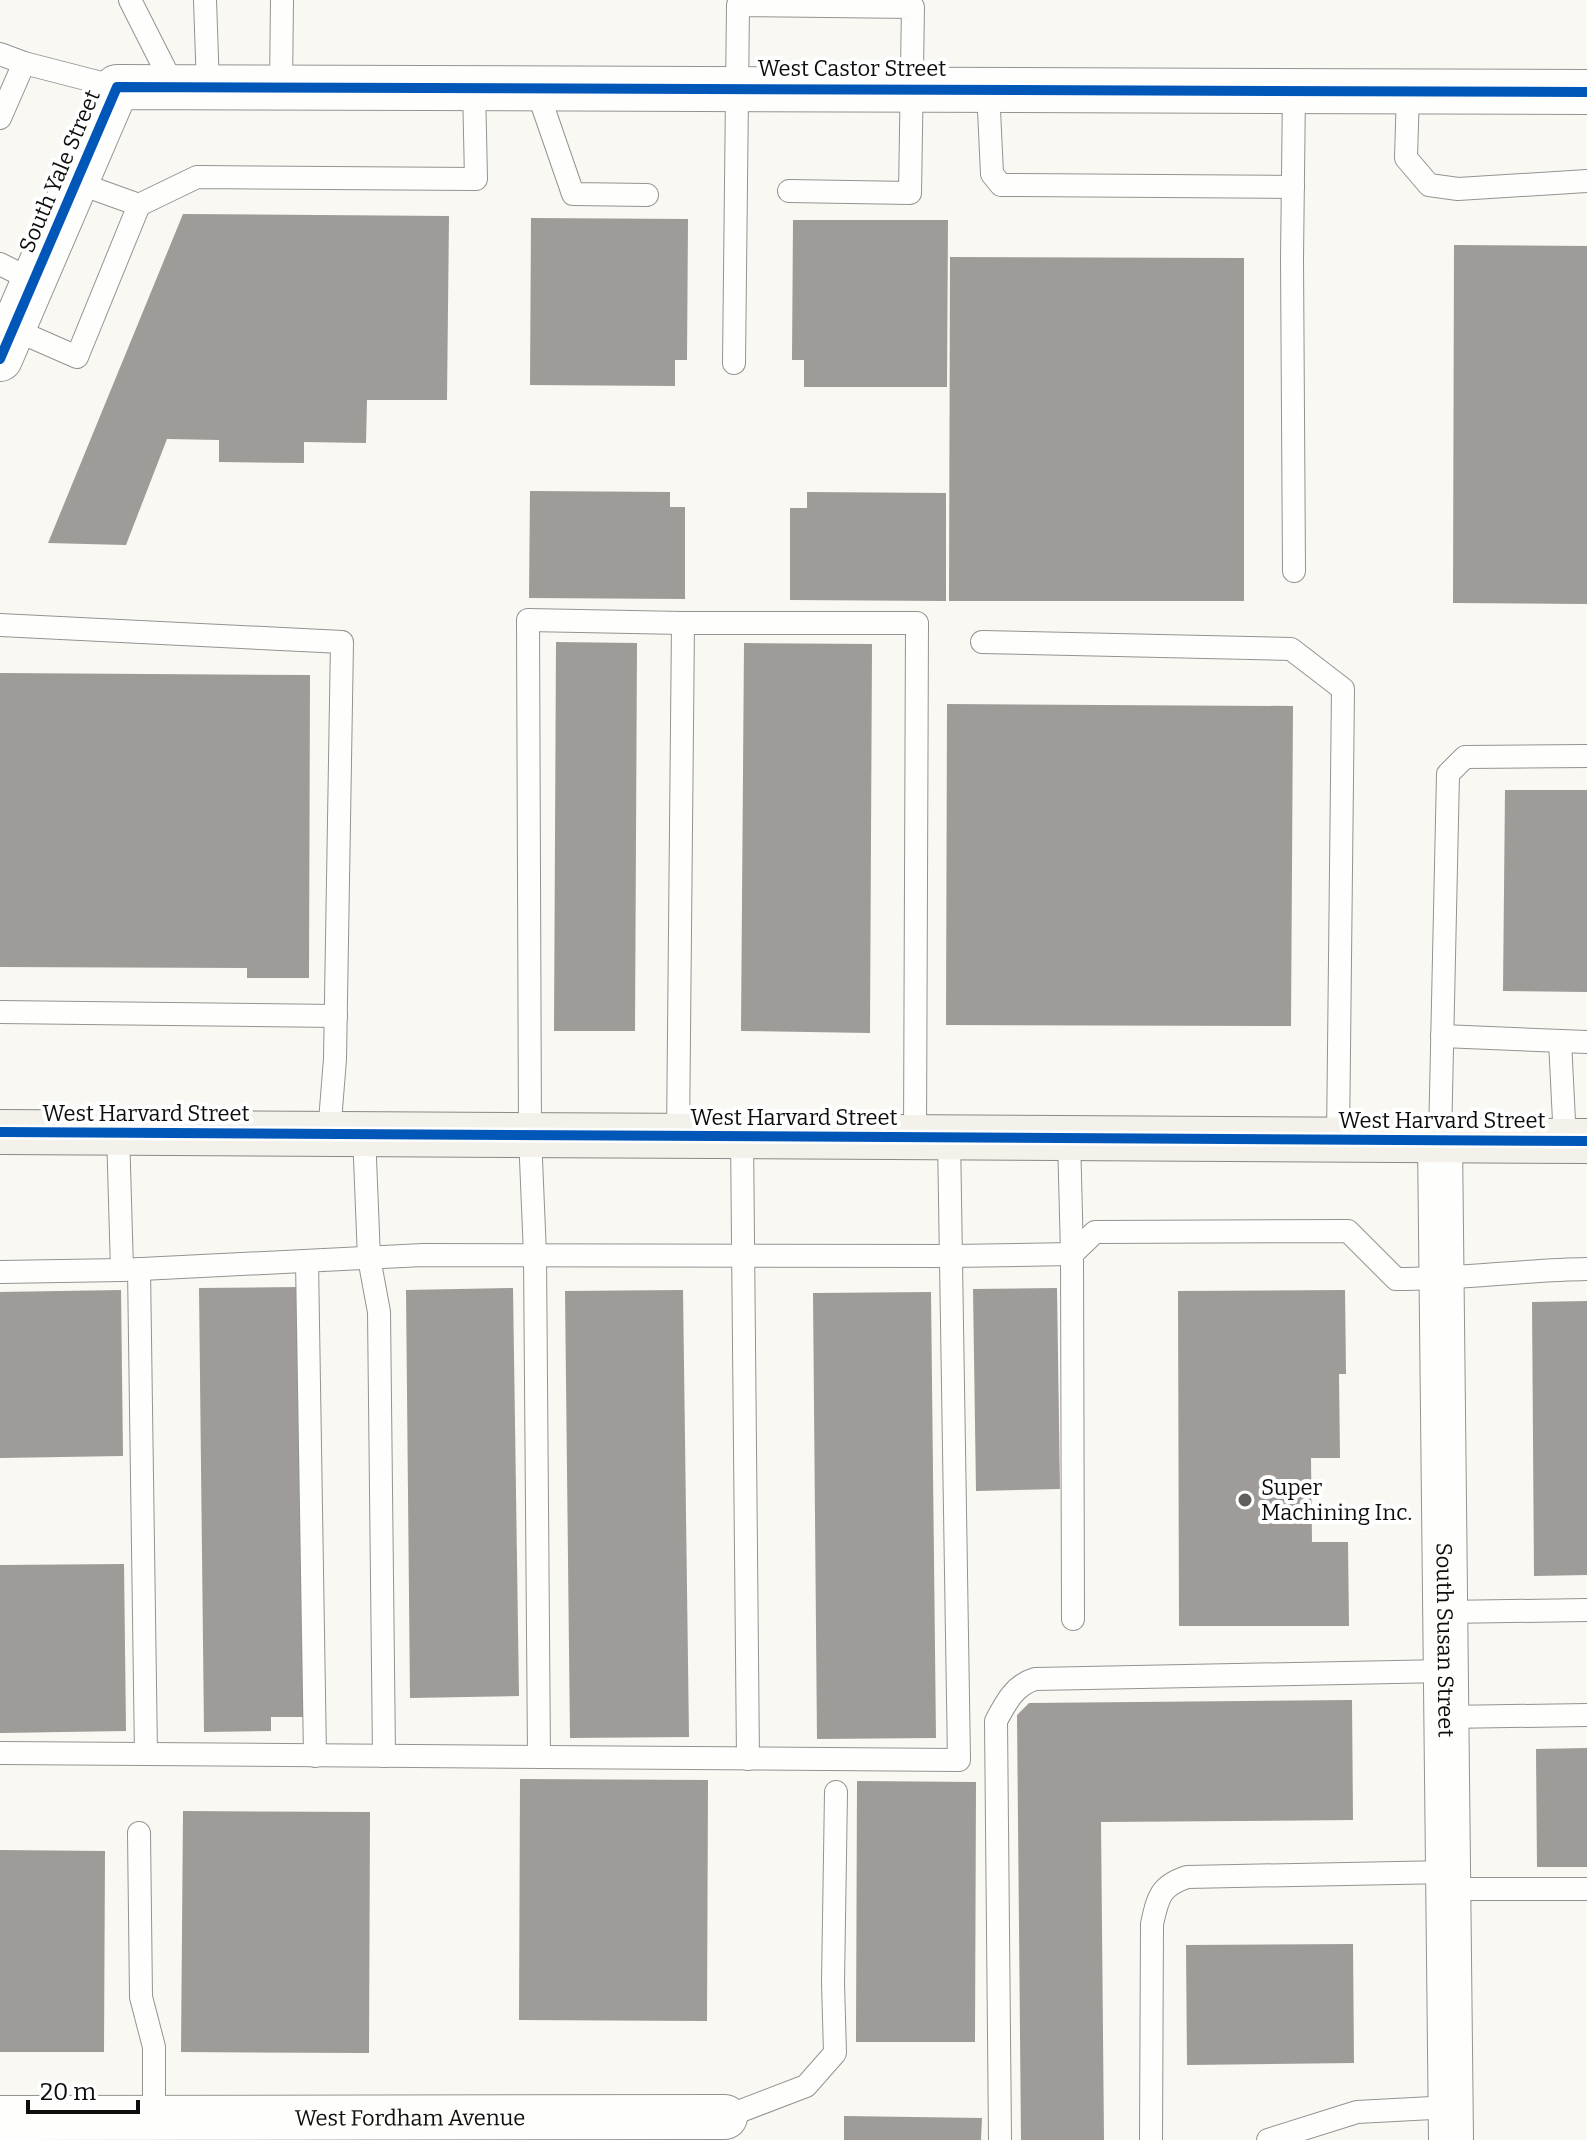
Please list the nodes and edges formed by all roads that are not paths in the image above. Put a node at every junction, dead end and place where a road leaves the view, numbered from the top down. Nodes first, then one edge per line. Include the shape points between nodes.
1 (130, 0) edge
2 (205, 0) edge
3 (282, 0) edge
4 (913, 4) edge
5 (0, 54) edge
6 (24, 63) junction
7 (117, 87) junction
8 (191, 87) junction
9 (281, 87) junction
10 (474, 87) junction
11 (536, 87) junction
12 (735, 87) junction
13 (913, 89) junction
14 (988, 89) junction
15 (1294, 91) junction
16 (1408, 91) junction
17 (1587, 92) edge
18 (0, 118) edge
19 (1587, 181) edge
20 (75, 182) junction
21 (1293, 187) junction
22 (789, 191) dead end
23 (647, 195) dead end
24 (139, 205) junction
25 (17, 272) edge
26 (6, 344) edge
27 (734, 363) dead end
28 (1294, 571) dead end
29 (683, 623) junction
30 (0, 625) edge
31 (982, 642) dead end
32 (1587, 756) edge
33 (0, 1012) edge
34 (336, 1016) junction
35 (1442, 1036) junction
36 (1560, 1041) junction
37 (1587, 1042) edge
38 (0, 1132) edge
39 (118, 1132) junction
40 (347, 1134) junction
41 (530, 1135) junction
42 (678, 1136) junction
43 (742, 1136) junction
44 (932, 1137) junction
45 (1069, 1138) junction
46 (1338, 1140) junction
47 (1440, 1140) junction
48 (1576, 1141) edge
49 (1072, 1254) junction
50 (535, 1255) junction
51 (743, 1255) junction
52 (951, 1256) junction
53 (369, 1258) junction
54 (307, 1261) junction
55 (1587, 1269) edge
56 (130, 1270) junction
57 (0, 1272) edge
58 (1441, 1279) junction
59 (1587, 1610) edge
60 (1445, 1612) junction
61 (1073, 1619) dead end
62 (1445, 1671) junction
63 (1587, 1715) edge
64 (1446, 1717) junction
65 (0, 1753) edge
66 (146, 1754) junction
67 (315, 1756) junction
68 (384, 1756) junction
69 (539, 1757) junction
70 (748, 1759) junction
71 (836, 1792) dead end
72 (139, 1833) dead end
73 (1448, 1880) junction
74 (1587, 1889) edge
75 (725, 2117) joint
76 (0, 2118) edge
77 (154, 2118) junction
78 (1451, 2124) edge
79 (1000, 2140) edge
80 (1151, 2140) edge
81 (1268, 2140) edge

1 - 8 lane
2 - 8 lane
3 - 9 lane
4 - 12 lane via 738,5
4 - 13 lane
5 - 6 lane
6 - 7 lane
6 - 18 lane
7 - 8 street, West Castor Street
7 - 20 street, South Yale Street
8 - 9 street, West Castor Street
9 - 10 street, West Castor Street
10 - 11 street, West Castor Street
10 - 24 lane via 476,179 197,177
11 - 12 street, West Castor Street
11 - 23 lane via 573,194
12 - 13 street, West Castor Street
12 - 27 lane
13 - 14 street, West Castor Street
13 - 22 lane via 910,193
14 - 15 street, West Castor Street
14 - 21 lane via 992,174 1001,185
15 - 16 street, West Castor Street
15 - 21 lane
16 - 17 street, West Castor Street
16 - 19 lane via 1406,158 1429,185 1458,189
20 - 24 lane
20 - 25 street, South Yale Street
21 - 28 lane
24 - 26 lane via 77,357
25 - 26 street, South Yale Street
29 - 41 lane via 528,620
29 - 42 lane
29 - 44 lane via 917,623
30 - 34 lane via 342,642
31 - 46 lane via 1291,649 1343,689
32 - 35 lane via 1465,757 1448,774
33 - 34 lane
34 - 40 lane
35 - 36 lane
35 - 47 lane
36 - 37 lane
36 - 48 lane
38 - 39 street, West Harvard Street
39 - 40 street, West Harvard Street
39 - 56 lane
40 - 41 street, West Harvard Street
40 - 53 lane
41 - 42 street, West Harvard Street
41 - 50 lane
42 - 43 street, West Harvard Street
43 - 44 street, West Harvard Street
43 - 51 lane
44 - 45 street, West Harvard Street
44 - 52 lane
45 - 46 street, West Harvard Street
45 - 49 lane
46 - 47 street, West Harvard Street
47 - 48 street, West Harvard Street
47 - 58 street, South Susan Street
49 - 52 lane
49 - 58 lane via 1095,1232 1348,1231 1396,1279
49 - 61 lane
50 - 51 lane
50 - 53 lane
50 - 69 lane
51 - 52 lane
51 - 70 lane
52 - 70 lane via 959,1760
53 - 54 lane
53 - 68 lane via 379,1312
54 - 56 lane
54 - 67 lane
55 - 58 lane
56 - 57 lane
56 - 66 lane
58 - 60 street, South Susan Street
59 - 60 lane
60 - 62 street, South Susan Street
62 - 64 street, South Susan Street
62 - 79 lane via 1023,1682 996,1721
63 - 64 lane
64 - 73 street, South Susan Street
65 - 66 lane
66 - 67 lane
67 - 68 lane
68 - 69 lane
69 - 70 lane
71 - 75 lane via 835,2053 806,2086
72 - 77 lane via 141,1997 154,2047
73 - 74 lane
73 - 78 street, South Susan Street
73 - 80 lane via 1187,1877 1168,1883 1157,1900 1152,1924
75 - 77 street, West Fordham Avenue
76 - 77 street, West Fordham Avenue
78 - 81 lane via 1357,2112

